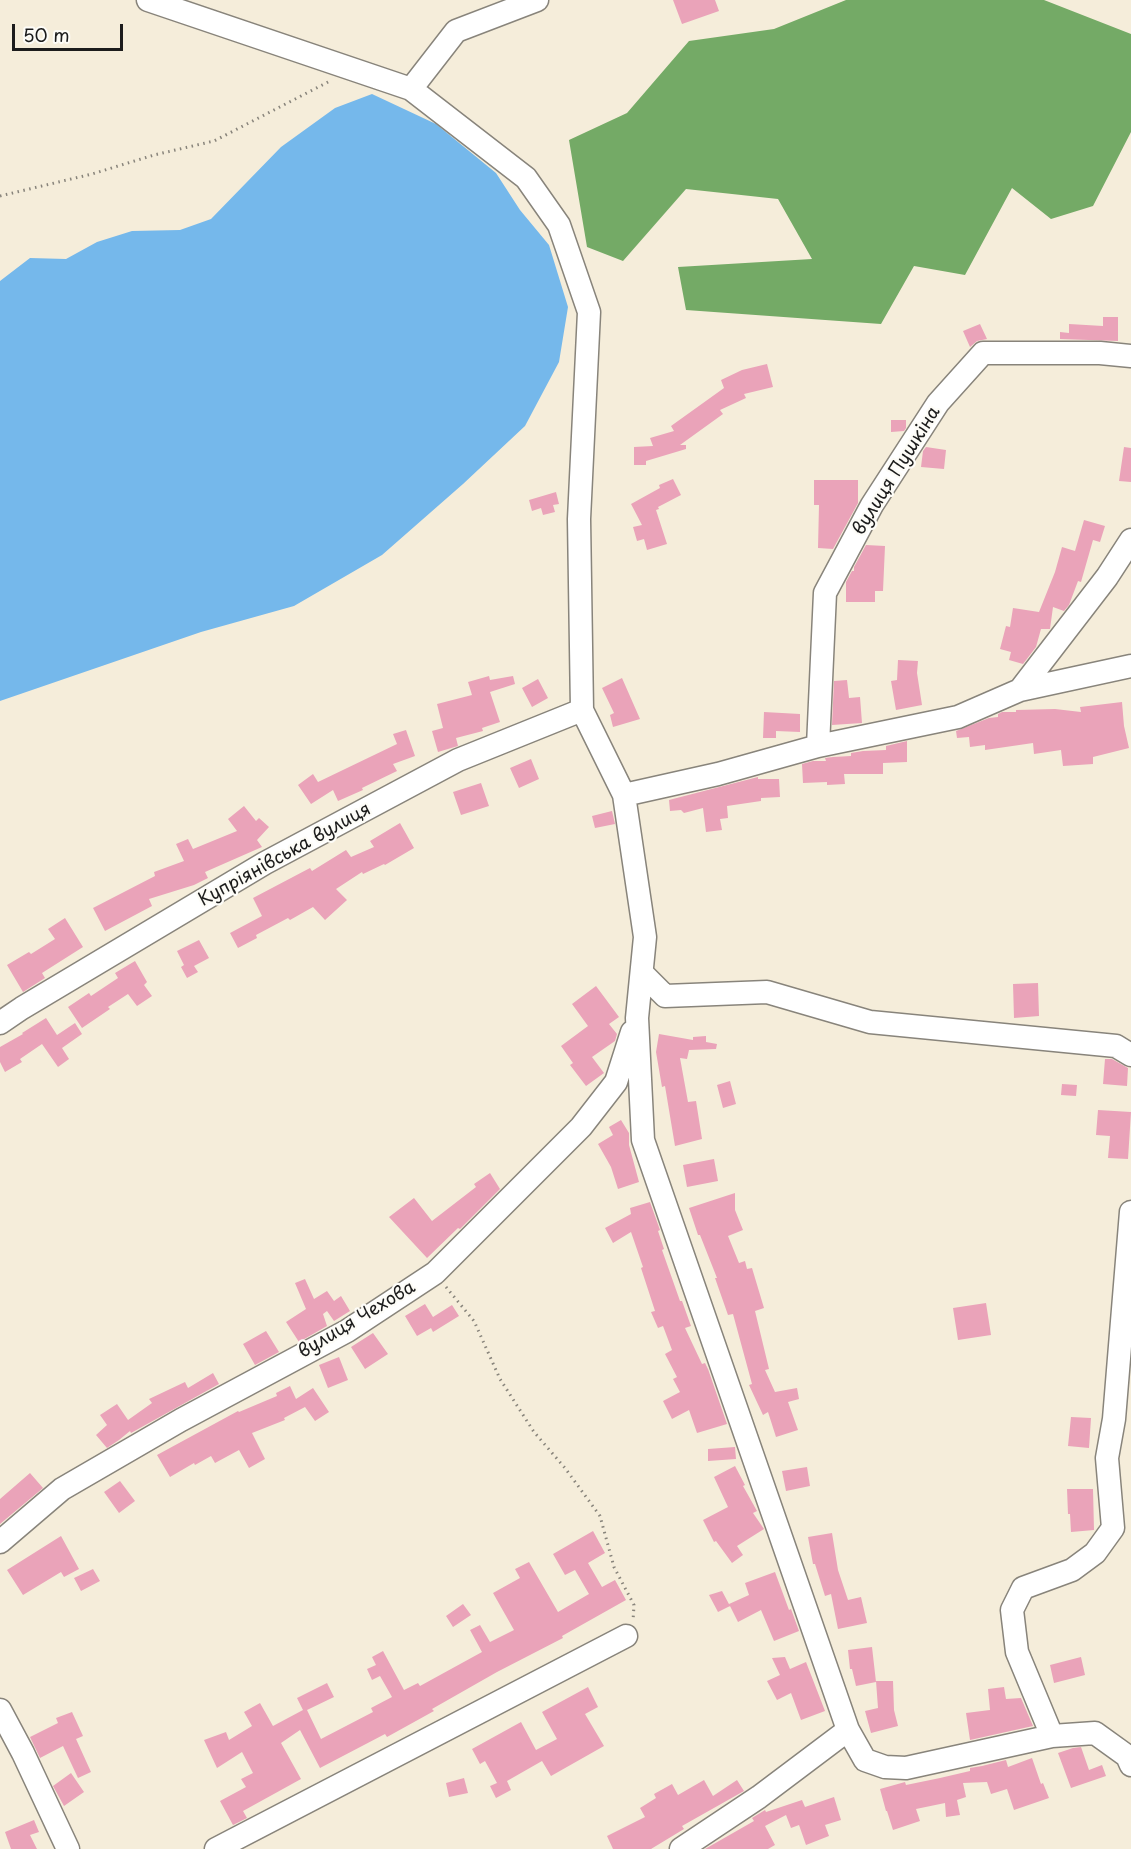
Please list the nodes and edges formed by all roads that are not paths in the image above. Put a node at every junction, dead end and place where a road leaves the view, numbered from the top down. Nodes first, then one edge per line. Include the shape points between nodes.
1 (148, 0) edge
2 (537, 0) edge
3 (411, 89) junction
4 (1131, 356) edge
5 (1131, 540) edge
6 (1131, 666) edge
7 (1020, 690) junction
8 (582, 710) junction
9 (819, 746) junction
10 (624, 795) junction
11 (642, 973) junction
12 (637, 1018) junction
13 (0, 1023) edge
14 (1131, 1055) edge
15 (1131, 1212) edge
16 (0, 1542) edge
17 (626, 1636) road end
18 (0, 1710) edge
19 (848, 1730) junction
20 (1052, 1736) junction
21 (1131, 1765) edge
22 (68, 1849) edge
23 (216, 1849) edge
24 (681, 1849) edge

1 - 3 street
2 - 3 street via 456,31
3 - 8 street via 526,178 559,225 589,312 579,519
4 - 9 street, вулиця Пушкіна via 983,353 938,403 872,505 825,593
5 - 7 street
6 - 7 street
7 - 9 street via 958,717
8 - 10 street
8 - 13 street, Купріянівська вулиця via 458,759 295,847
9 - 10 street
10 - 11 street via 645,936
11 - 12 street
11 - 14 street via 665,996 767,992 870,1022 1116,1046
12 - 16 street, вулиця Чехова via 616,1082 581,1127 435,1273 347,1331 62,1489
12 - 19 street via 644,1140
15 - 20 street via 1114,1419 1107,1458 1113,1528 1095,1553 1072,1570 1023,1588 1012,1610 1017,1652
17 - 23 street
18 - 22 street
19 - 20 street via 865,1760 885,1767 906,1768
19 - 24 street
20 - 21 street via 1095,1733 1127,1756

